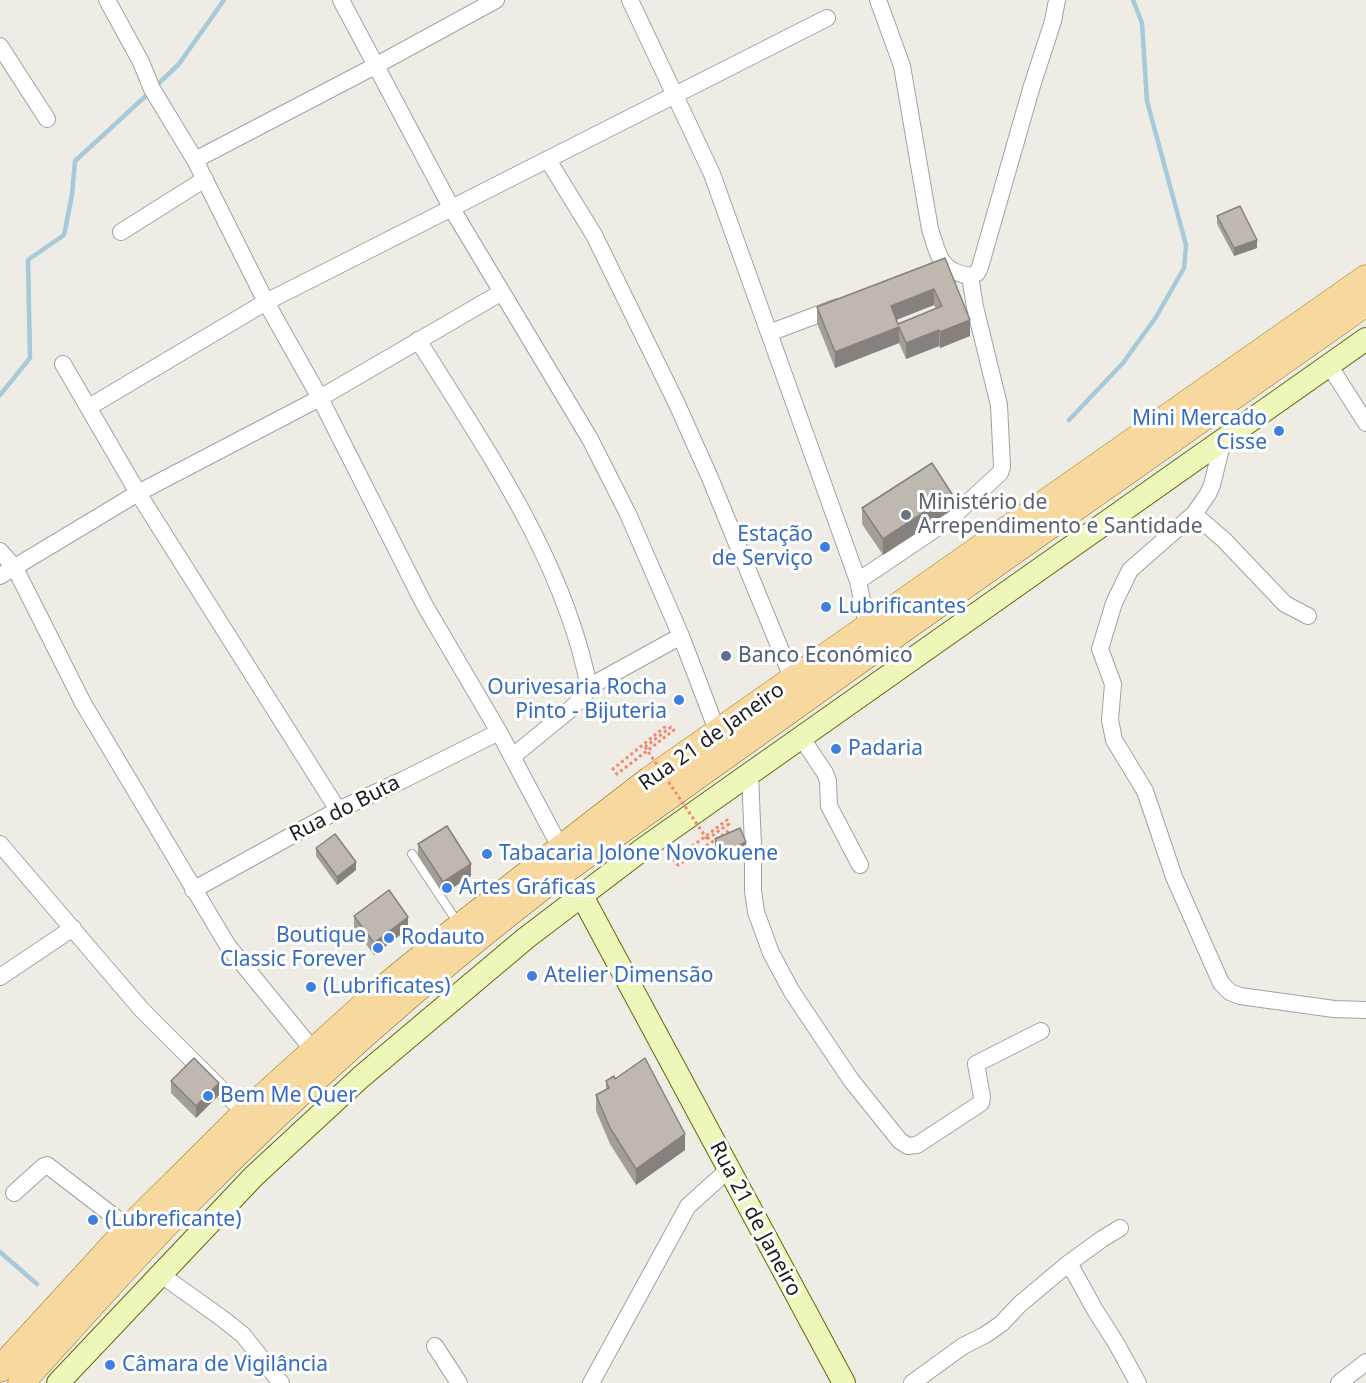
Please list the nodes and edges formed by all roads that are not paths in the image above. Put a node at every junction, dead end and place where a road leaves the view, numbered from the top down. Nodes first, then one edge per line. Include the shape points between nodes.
1 (107, 0) edge
2 (341, 0) edge
3 (496, 0) edge
4 (630, 0) edge
5 (878, 0) edge
6 (1057, 0) edge
7 (827, 18) dead end
8 (0, 46) edge
9 (375, 66) junction
10 (674, 96) junction
11 (47, 119) dead end
12 (195, 160) junction
13 (548, 160) junction
14 (205, 179) junction
15 (452, 209) junction
16 (121, 232) dead end
17 (946, 268) junction
18 (927, 274) edge
19 (970, 276) junction
20 (1366, 278) edge
21 (502, 292) junction
22 (855, 300) edge
23 (266, 302) junction
24 (1366, 303) edge
25 (769, 333) junction
26 (1366, 339) edge
27 (418, 340) junction
28 (63, 364) dead end
29 (1329, 365) junction
30 (320, 398) junction
31 (89, 407) junction
32 (1366, 423) edge
33 (1223, 440) junction
34 (138, 493) junction
35 (1194, 514) junction
36 (0, 551) edge
37 (7, 572) edge
38 (858, 581) junction
39 (1308, 616) dead end
40 (868, 628) junction
41 (681, 636) junction
42 (793, 680) junction
43 (589, 688) junction
44 (500, 732) junction
45 (718, 733) junction
46 (801, 737) junction
47 (512, 757) junction
48 (750, 774) junction
49 (338, 810) junction
50 (0, 844) edge
51 (560, 847) junction
52 (411, 854) dead end
53 (860, 865) dead end
54 (193, 890) junction
55 (582, 896) junction
56 (460, 926) junction
57 (73, 928) junction
58 (0, 977) edge
59 (1366, 1010) edge
60 (1041, 1031) dead end
61 (313, 1050) junction
62 (245, 1113) junction
63 (728, 1170) junction
64 (14, 1192) dead end
65 (129, 1228) junction
66 (1120, 1228) dead end
67 (1070, 1263) junction
68 (159, 1274) junction
69 (435, 1346) dead end
70 (1366, 1362) edge
71 (0, 1369) edge
72 (21, 1383) edge
73 (58, 1383) edge
74 (281, 1383) edge
75 (459, 1383) edge
76 (591, 1383) edge
77 (844, 1383) edge
78 (912, 1383) edge
79 (1138, 1383) edge
80 (1339, 1383) edge

1 - 12 street
2 - 9 street
3 - 9 street
4 - 10 street
5 - 17 street via 902,66 930,229
6 - 19 street via 980,267
7 - 10 street
8 - 11 street
9 - 12 street
9 - 15 street
10 - 13 street
10 - 25 street via 712,174
12 - 14 street
13 - 15 street
13 - 42 street via 594,235 676,402
14 - 16 street
14 - 23 street
15 - 21 street
15 - 23 street
17 - 18 street
17 - 19 street
19 - 38 street via 999,405 1000,473 950,519
20 - 40 main road, Rua 21 de Janeiro
21 - 27 street
21 - 41 street via 590,439 628,514
22 - 25 street
23 - 30 street
23 - 31 street
24 - 72 main road, Rua 21 de Janeiro via 506,915 360,1038 265,1126 192,1198
25 - 38 street
26 - 29 street
27 - 30 street
27 - 43 street via 538,544 560,592
28 - 31 street
29 - 32 street
29 - 33 street
30 - 34 street
30 - 44 street via 424,604
31 - 34 street
33 - 35 street via 1212,485
33 - 46 street
34 - 37 street
34 - 49 street
35 - 39 street via 1285,604
35 - 59 street via 1130,570 1114,603 1100,649 1113,684 1110,720 1114,740 1145,791 1174,878 1221,983 1240,996 1334,1010
36 - 37 street
37 - 54 street
38 - 40 street
40 - 42 main road, Rua 21 de Janeiro
41 - 43 street
41 - 45 street
42 - 45 main road, Rua 21 de Janeiro
43 - 47 street via 573,707
44 - 47 street
44 - 49 street, Rua do Buta
45 - 51 main road, Rua 21 de Janeiro
46 - 48 street
46 - 53 street via 825,772 829,806
47 - 51 street
48 - 55 street
48 - 60 street via 753,891 771,953 792,992 851,1080 900,1141 908,1146 917,1145 981,1103 976,1064
49 - 54 street, Rua do Buta
50 - 57 street
51 - 56 main road, Rua 21 de Janeiro
52 - 56 lane
54 - 61 street via 228,946
55 - 63 street, Rua 21 de Janeiro
55 - 68 street via 477,978 361,1077 254,1176
56 - 61 main road, Rua 21 de Janeiro
57 - 58 street
57 - 62 street via 142,1010
61 - 62 main road, Rua 21 de Janeiro
62 - 65 main road, Rua 21 de Janeiro
63 - 76 street via 688,1206
63 - 77 street, Rua 21 de Janeiro
64 - 65 street via 47,1165
65 - 71 main road, Rua 21 de Janeiro
66 - 67 street
67 - 78 street via 1001,1324
67 - 79 street
68 - 73 street
68 - 74 street via 243,1335
69 - 75 street
70 - 80 street

